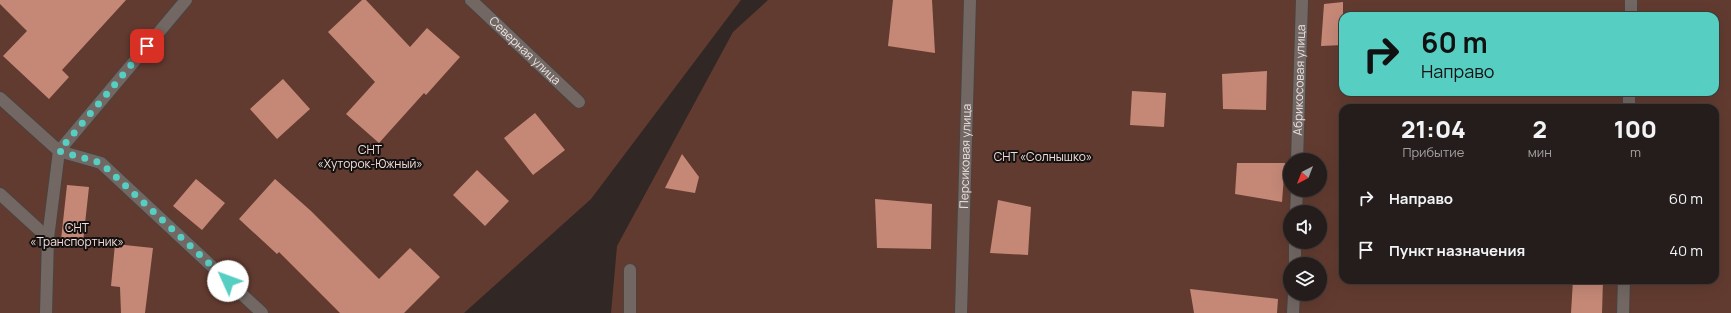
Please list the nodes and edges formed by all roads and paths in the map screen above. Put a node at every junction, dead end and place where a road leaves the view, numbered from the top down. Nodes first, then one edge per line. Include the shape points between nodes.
1 (186, 0) edge
2 (471, 0) edge
3 (970, 0) edge
4 (1302, 0) edge
5 (1631, 0) edge
6 (1631, 12) edge
7 (0, 98) edge
8 (579, 102) dead end
9 (59, 151) junction
10 (1297, 153) edge
11 (0, 194) edge
12 (48, 238) junction
13 (630, 270) dead end
14 (1624, 284) edge
15 (1294, 301) edge
16 (46, 313) edge
17 (262, 313) edge
18 (630, 313) edge
19 (961, 313) edge
20 (1293, 313) edge
21 (1623, 313) edge

1 - 9 street
2 - 8 street, Северная улица
3 - 19 street, Персиковая улица
4 - 10 street, Абрикосовая улица
5 - 6 street
7 - 9 street
9 - 12 street
9 - 17 street via 101,163
11 - 12 street
12 - 16 street
13 - 18 street
14 - 21 street
15 - 20 street

